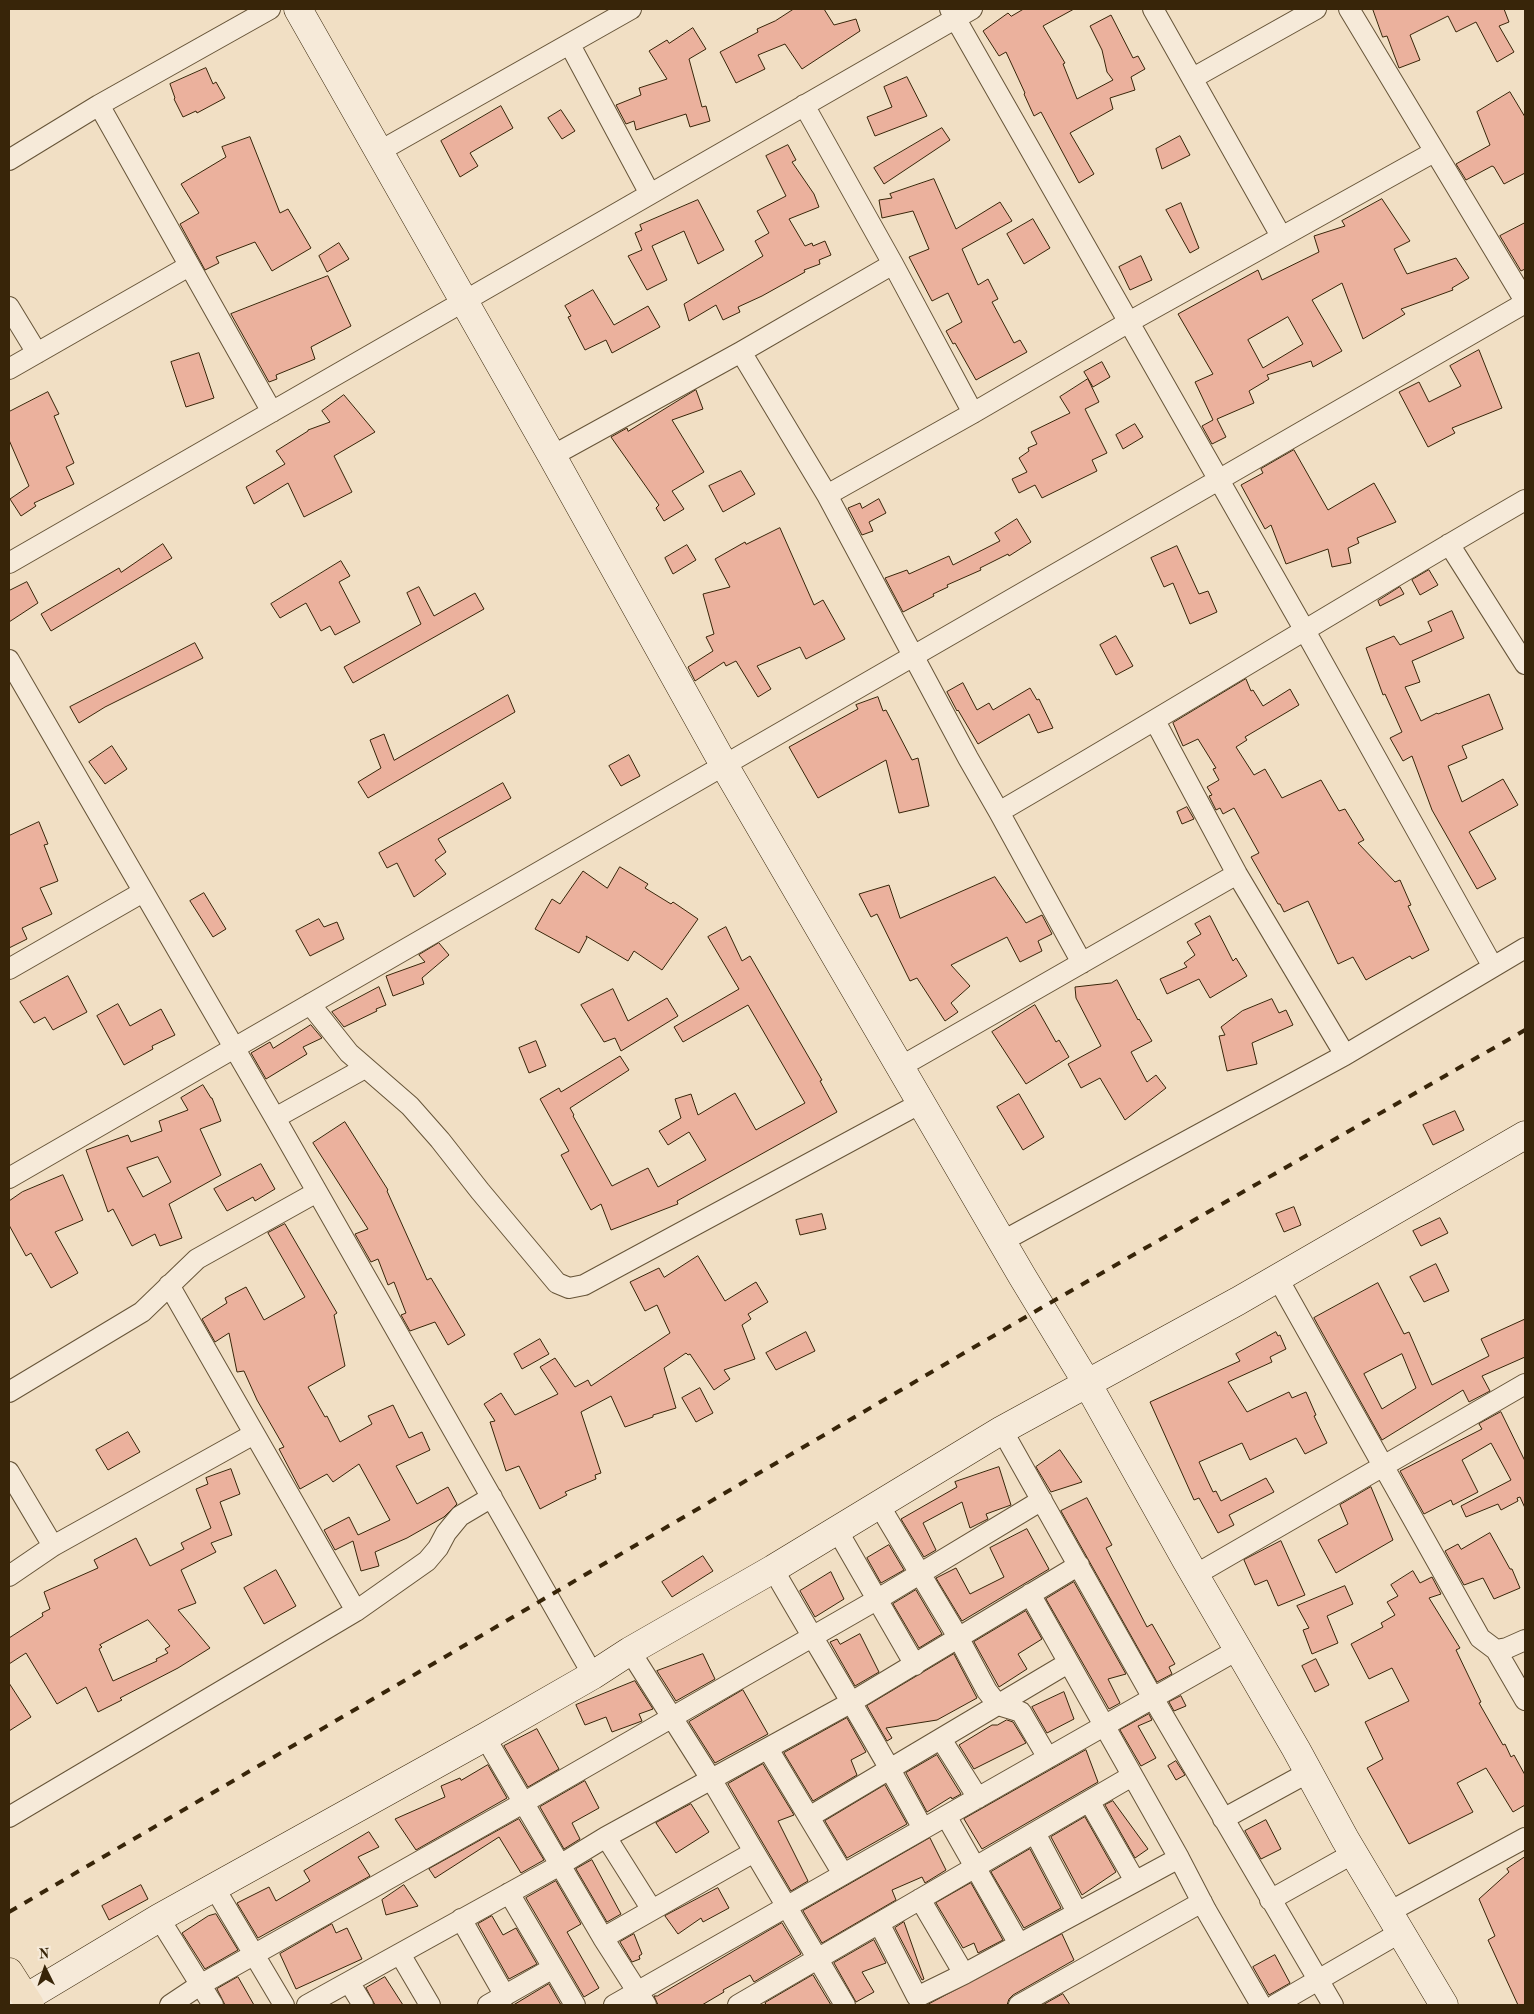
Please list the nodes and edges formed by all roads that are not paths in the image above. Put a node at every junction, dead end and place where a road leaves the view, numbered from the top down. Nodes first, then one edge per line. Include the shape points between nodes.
1 (270, 9) edge
2 (298, 9) edge
3 (631, 9) edge
4 (1153, 9) edge
5 (1316, 9) edge
6 (1349, 9) edge
7 (959, 12) edge
8 (570, 45) junction
9 (1193, 78) junction
10 (99, 105) junction
11 (804, 105) junction
12 (380, 151) junction
13 (1434, 152) junction
14 (9, 160) edge
15 (650, 194) junction
16 (1281, 236) junction
17 (893, 264) junction
18 (190, 266) junction
19 (463, 302) junction
20 (1525, 302) edge
21 (9, 307) edge
22 (1128, 322) junction
23 (741, 352) junction
24 (37, 353) junction
25 (9, 370) edge
26 (272, 412) junction
27 (973, 413) junction
28 (552, 456) junction
29 (1219, 480) junction
30 (827, 496) junction
31 (1525, 500) edge
32 (1449, 544) junction
33 (9, 563) edge
34 (1304, 629) junction
35 (914, 656) junction
36 (9, 660) edge
37 (1525, 664) edge
38 (1155, 721) junction
39 (724, 765) junction
40 (999, 812) junction
41 (1237, 874) junction
42 (143, 892) junction
43 (1525, 948) edge
44 (1082, 963) junction
45 (1493, 968) junction
46 (9, 969) edge
47 (310, 1004) junction
48 (234, 1048) junction
49 (1345, 1055) junction
50 (900, 1067) junction
51 (365, 1068) junction
52 (921, 1103) junction
53 (275, 1118) junction
54 (1525, 1135) edge
55 (9, 1178) edge
56 (316, 1192) junction
57 (1001, 1242) junction
58 (1277, 1277) junction
59 (169, 1286) junction
60 (1087, 1383) junction
61 (1525, 1384) edge
62 (9, 1392) edge
63 (1002, 1430) junction
64 (254, 1434) junction
65 (1384, 1467) junction
66 (9, 1472) edge
67 (492, 1496) junction
68 (1042, 1500) junction
69 (879, 1505) junction
70 (837, 1530) junction
71 (53, 1546) junction
72 (1079, 1565) junction
73 (773, 1570) junction
74 (920, 1574) junction
75 (1195, 1575) junction
76 (9, 1576) edge
77 (1030, 1594) junction
78 (878, 1599) junction
79 (356, 1611) junction
80 (812, 1637) junction
81 (958, 1638) junction
82 (1525, 1640) edge
83 (1239, 1649) junction
84 (1496, 1650) junction
85 (630, 1651) junction
86 (1068, 1663) junction
87 (915, 1665) junction
88 (593, 1675) junction
89 (1153, 1698) junction
90 (1525, 1700) edge
91 (850, 1703) junction
92 (998, 1705) junction
93 (672, 1716) junction
94 (1104, 1726) junction
95 (485, 1737) junction
96 (941, 1740) junction
97 (768, 1749) junction
98 (1048, 1758) junction
99 (891, 1769) junction
100 (1309, 1772) junction
101 (1132, 1776) junction
102 (710, 1779) junction
103 (978, 1798) junction
104 (1089, 1801) junction
105 (523, 1803) junction
106 (946, 1816) junction
107 (9, 1817) edge
108 (809, 1817) junction
109 (1223, 1819) junction
110 (923, 1829) junction
111 (1035, 1833) junction
112 (606, 1837) junction
113 (1525, 1838) edge
114 (754, 1852) junction
115 (1354, 1853) junction
116 (1179, 1858) junction
117 (560, 1865) junction
118 (975, 1867) junction
119 (843, 1874) junction
120 (1135, 1881) junction
121 (214, 1887) junction
122 (509, 1893) junction
123 (920, 1899) junction
124 (1270, 1900) junction
125 (1202, 1902) junction
126 (787, 1907) junction
127 (652, 1910) junction
128 (1077, 1912) junction
129 (158, 1918) junction
130 (461, 1919) junction
131 (1395, 1922) junction
132 (879, 1923) junction
133 (603, 1938) junction
134 (1019, 1944) junction
135 (400, 1954) junction
136 (254, 1955) junction
137 (818, 1959) junction
138 (553, 1968) junction
139 (9, 1972) edge
140 (964, 1974) junction
141 (1319, 1979) junction
142 (349, 1982) junction
143 (200, 1985) junction
144 (506, 1996) junction
145 (642, 1999) edge
146 (764, 1999) edge
147 (920, 2001) edge
148 (24, 2003) edge
149 (1436, 2003) edge
150 (170, 2005) edge
151 (213, 2005) edge
152 (284, 2005) edge
153 (307, 2005) edge
154 (363, 2005) edge
155 (430, 2005) edge
156 (488, 2005) edge
157 (575, 2005) edge
158 (614, 2005) edge
159 (738, 2005) edge
160 (845, 2005) edge
161 (1019, 2005) edge
162 (1261, 2005) edge
163 (1275, 2005) edge
164 (1333, 2005) edge

1 - 10 street
2 - 12 street
3 - 8 street
4 - 9 street
5 - 9 street
6 - 13 street
7 - 11 street
7 - 22 street
8 - 12 street
8 - 15 street
9 - 16 street
10 - 14 street
10 - 18 street
11 - 15 street
11 - 17 street
12 - 19 street
13 - 16 street
13 - 20 street
15 - 19 street
16 - 22 street
17 - 23 street
17 - 27 street
18 - 24 street
18 - 26 street
19 - 26 street
19 - 28 street
20 - 29 street
21 - 24 street
22 - 27 street
22 - 29 street
23 - 28 street
23 - 30 street
24 - 25 street
26 - 33 street
27 - 30 street
28 - 39 street
29 - 34 street
29 - 35 street
30 - 35 street
31 - 32 street
32 - 34 street
32 - 37 street
34 - 38 street
34 - 45 street
35 - 39 street
35 - 40 street
36 - 42 street
38 - 40 street
38 - 41 street
39 - 47 street
39 - 50 street
40 - 44 street
41 - 44 street
41 - 49 street
42 - 46 street
42 - 48 street
43 - 45 street
44 - 50 street
45 - 49 street
47 - 48 street
47 - 51 street via 348,1053
48 - 53 street
48 - 55 street
49 - 57 street
50 - 52 street
51 - 52 street via 410,1106 557,1283 568,1288 584,1285
51 - 53 street
52 - 57 street
53 - 56 street
54 - 58 street
56 - 59 street via 197,1258
56 - 67 street
57 - 60 street
58 - 60 street
58 - 65 street
59 - 62 street via 126,1324
59 - 64 street
60 - 63 street
60 - 75 street
61 - 65 street
63 - 68 street
63 - 69 street
64 - 71 street
64 - 79 street
65 - 75 street
65 - 84 street via 1480,1638
66 - 71 street
67 - 79 street via 460,1516 427,1561
67 - 88 street
68 - 72 street
68 - 74 street
69 - 70 street
69 - 74 street
70 - 73 street
70 - 78 street
71 - 76 street
72 - 77 street
72 - 89 street
73 - 80 street
73 - 85 street
74 - 78 street
74 - 81 street
75 - 83 street
77 - 81 street
77 - 86 street
78 - 80 street
78 - 87 street
79 - 107 street
80 - 91 street
80 - 93 street
81 - 87 street
81 - 92 street via 986,1691
82 - 84 street
83 - 89 street
83 - 100 street
84 - 90 street
85 - 88 street
85 - 93 street
86 - 92 street
86 - 94 street
87 - 91 street
88 - 95 street
89 - 94 street
89 - 109 street
91 - 97 street
91 - 99 street
92 - 96 street
92 - 98 street via 1021,1712
93 - 102 street
93 - 105 street
94 - 98 street
94 - 101 street
95 - 105 street
95 - 121 street
96 - 99 street
96 - 103 street
97 - 102 street
97 - 108 street
98 - 103 street
99 - 108 street
99 - 110 street
100 - 109 street
100 - 115 street
101 - 104 street
101 - 116 street
102 - 112 street
102 - 114 street
103 - 106 street
104 - 111 street
104 - 120 street
105 - 117 street
105 - 136 street
106 - 110 street
106 - 118 street
108 - 119 street
109 - 124 street
110 - 119 street
111 - 118 street
111 - 128 street
112 - 117 street
112 - 127 street
113 - 131 street
114 - 126 street
114 - 127 street
115 - 124 street
115 - 131 street
116 - 120 street
116 - 125 street
117 - 122 street
117 - 133 street
118 - 123 street
118 - 134 street
119 - 126 street
120 - 128 street
121 - 129 street
121 - 136 street
122 - 130 street
122 - 138 street
123 - 132 street
123 - 140 street
124 - 141 street
125 - 161 street
125 - 162 street
126 - 137 street
126 - 145 street
127 - 133 street
128 - 134 street
129 - 143 street
129 - 148 street
130 - 135 street
130 - 144 street
131 - 141 street
131 - 149 street
132 - 137 street
132 - 147 street
133 - 145 street
134 - 140 street
135 - 142 street
135 - 155 street
136 - 143 street
136 - 152 street
137 - 146 street
137 - 160 street
138 - 144 street
138 - 157 street
139 - 148 highway
140 - 147 street
141 - 163 street
141 - 164 street
142 - 153 street
142 - 154 street
143 - 150 street
143 - 151 street
144 - 156 street
145 - 158 street
146 - 159 street

